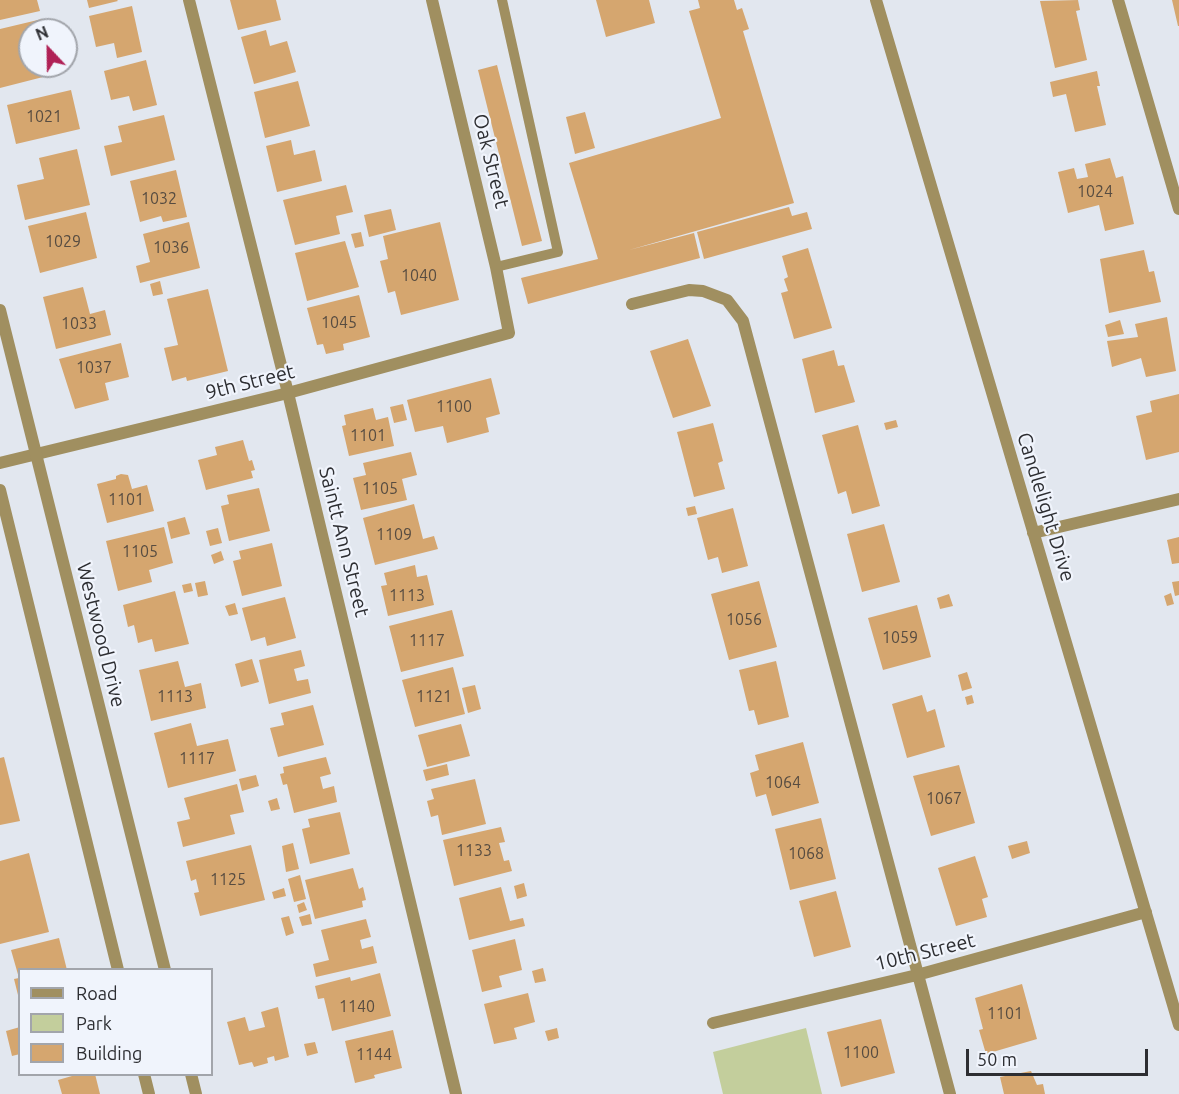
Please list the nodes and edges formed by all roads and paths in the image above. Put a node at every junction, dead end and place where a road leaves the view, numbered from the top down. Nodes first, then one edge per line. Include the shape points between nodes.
1 (189, 0) edge
2 (432, 0) edge
3 (502, 0) edge
4 (876, 0) edge
5 (1118, 0) edge
6 (1179, 209) edge
7 (496, 267) junction
8 (632, 304) dead end
9 (0, 310) edge
10 (509, 333) joint
11 (288, 393) junction
12 (36, 455) junction
13 (0, 464) edge
14 (0, 490) edge
15 (1179, 499) edge
16 (1033, 533) junction
17 (1146, 912) junction
18 (118, 968) edge
19 (165, 968) edge
20 (917, 975) junction
21 (712, 1023) dead end
22 (1179, 1025) edge
23 (144, 1076) edge
24 (192, 1076) edge
25 (149, 1094) edge
26 (196, 1094) edge
27 (454, 1094) edge
28 (950, 1094) edge

1 - 11 street, Saintt Ann Street
2 - 7 street, Oak Street
3 - 7 lane via 558,252
4 - 16 street, Candlelight Drive
5 - 6 street
7 - 10 street, Oak Street
8 - 20 street via 689,290 703,291 727,300 742,321
9 - 12 street, Westwood Drive
10 - 11 street, 9th Street
11 - 12 street, 9th Street
11 - 27 street, Saintt Ann Street
12 - 13 street, 9th Street
12 - 19 street, Westwood Drive
14 - 18 street
15 - 16 street
16 - 17 street, Candlelight Drive
17 - 20 street, 10th Street
17 - 22 street, Candlelight Drive
20 - 21 street, 10th Street
20 - 28 street
23 - 25 street
24 - 26 street

